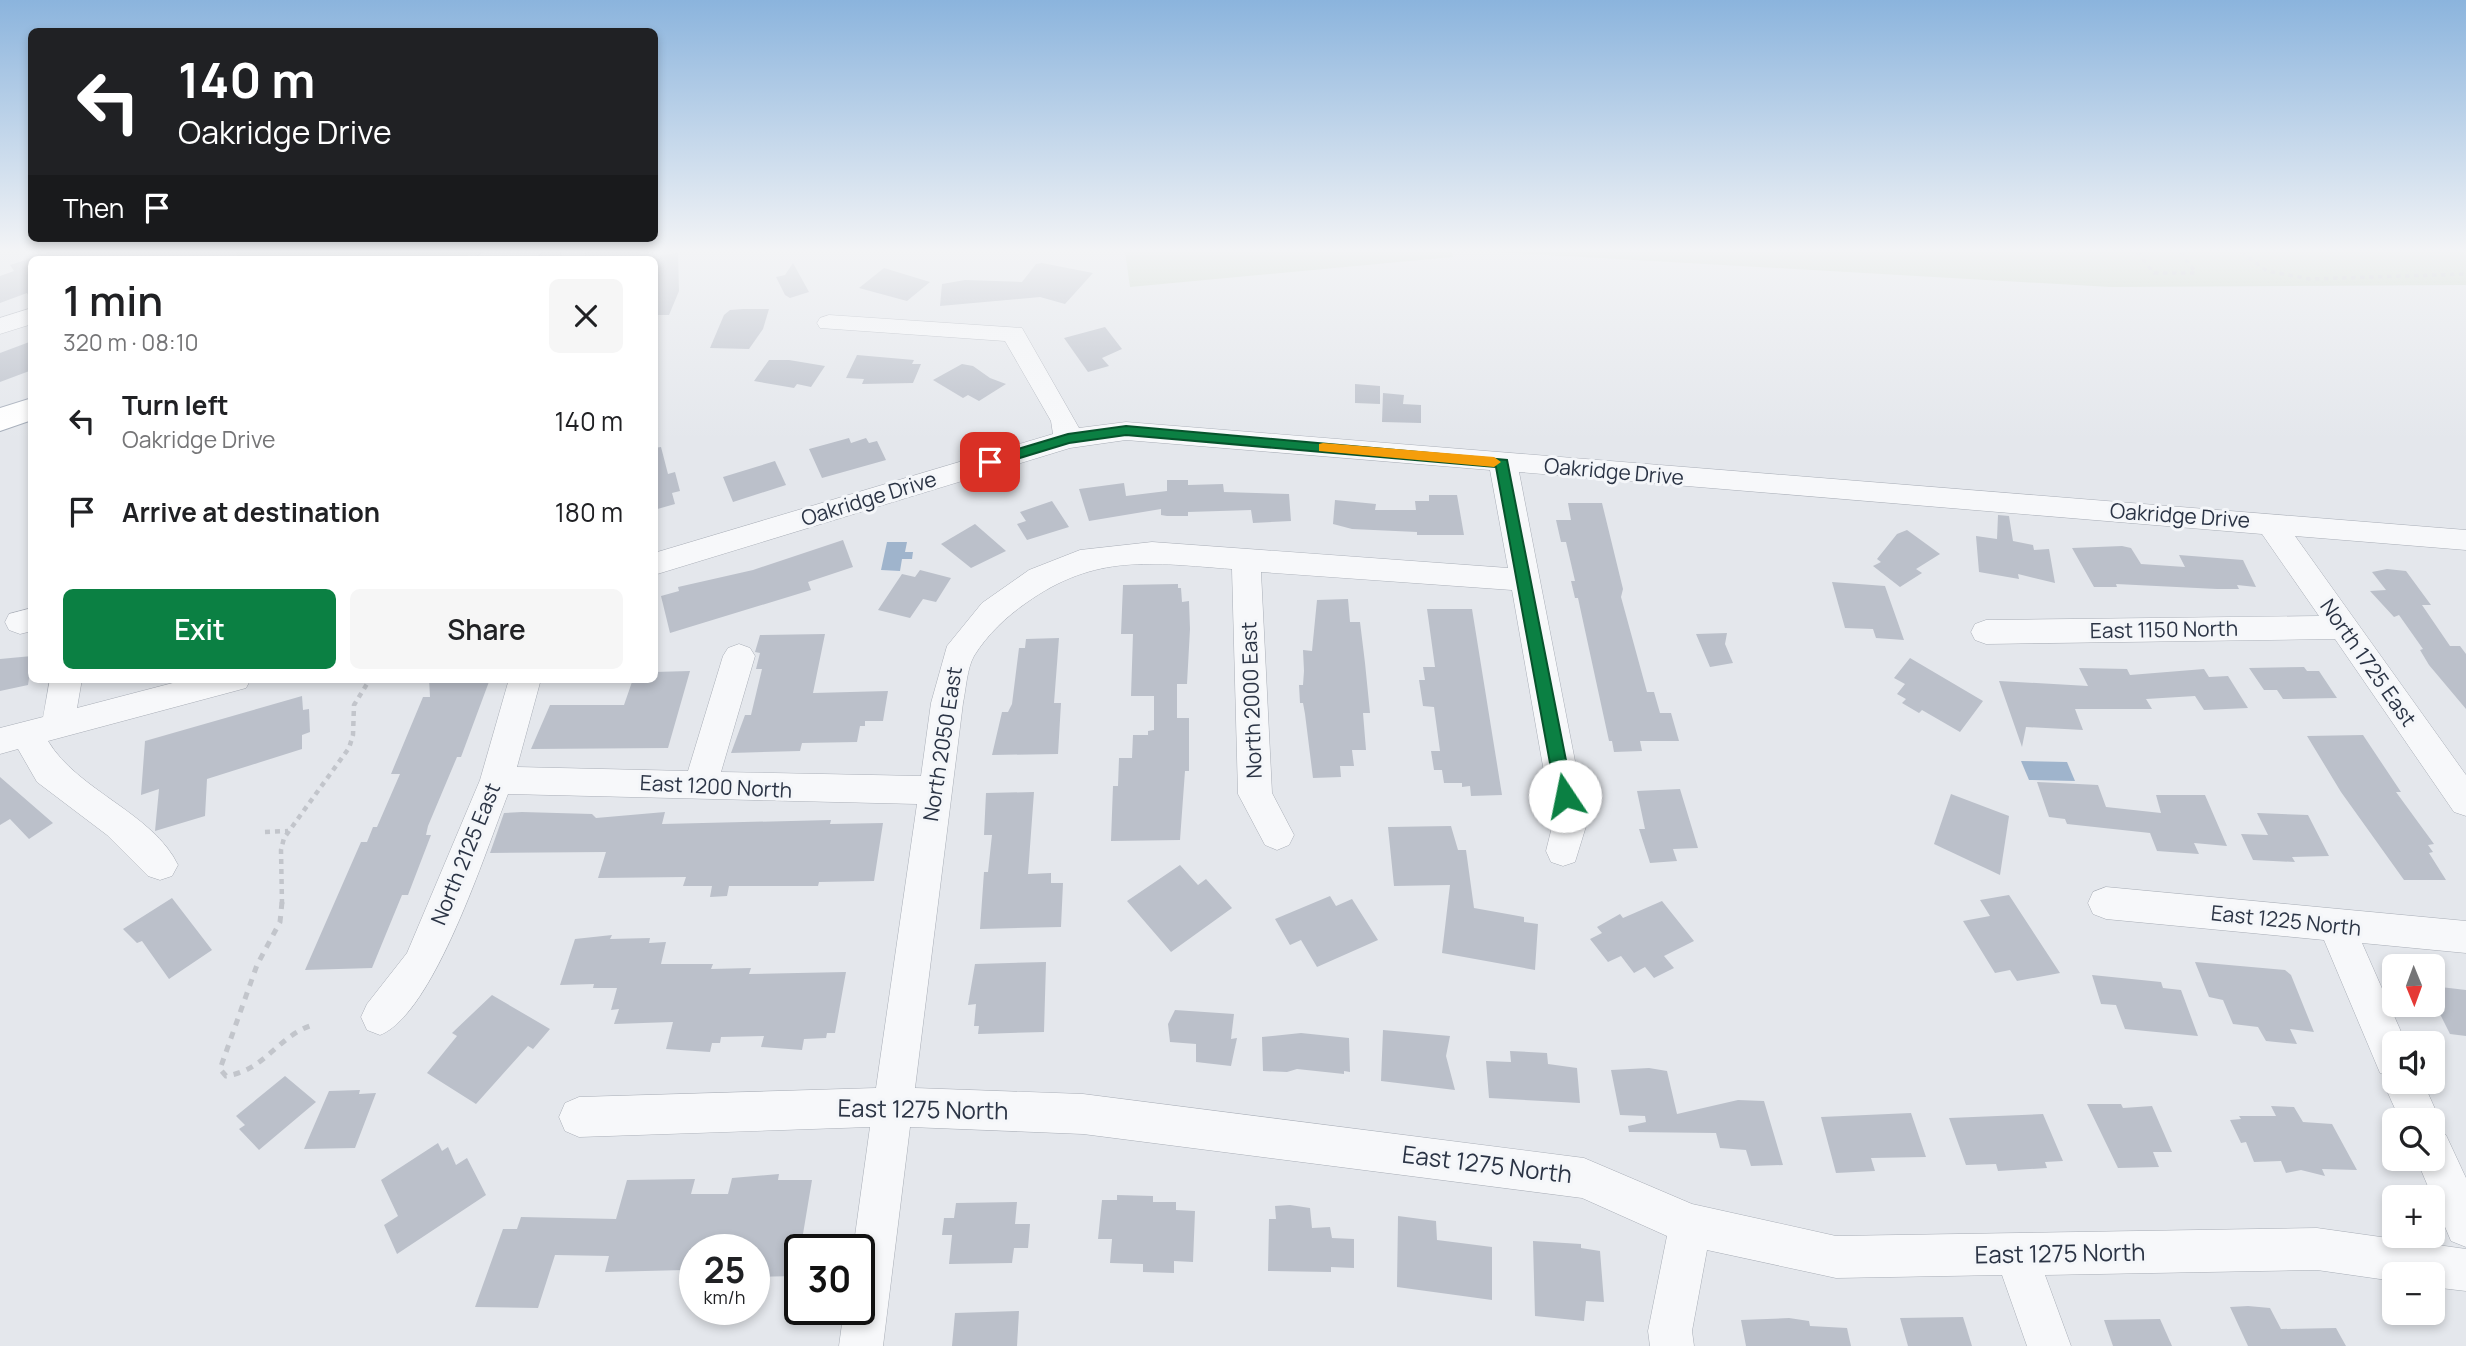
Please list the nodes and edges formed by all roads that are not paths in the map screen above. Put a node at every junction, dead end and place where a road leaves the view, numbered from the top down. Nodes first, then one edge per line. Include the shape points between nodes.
1 (28, 316) edge
2 (829, 323) dead end
3 (0, 326) edge
4 (28, 410) edge
5 (0, 420) edge
6 (1068, 439) junction
7 (1503, 463) junction
8 (2270, 523) junction
9 (2466, 540) edge
10 (1247, 560) junction
11 (658, 563) edge
12 (1523, 580) junction
13 (2342, 627) junction
14 (1986, 632) dead end
15 (739, 656) dead end
16 (63, 683) edge
17 (219, 683) edge
18 (524, 683) edge
19 (28, 734) edge
20 (497, 780) junction
21 (701, 784) junction
22 (934, 790) junction
23 (2466, 802) edge
24 (1276, 835) dead end
25 (1563, 850) dead end
26 (160, 865) dead end
27 (2106, 903) dead end
28 (2336, 926) junction
29 (2466, 937) edge
30 (380, 1017) dead end
31 (2382, 1032) edge
32 (891, 1107) junction
33 (579, 1117) dead end
34 (2442, 1171) edge
35 (1690, 1225) junction
36 (2466, 1226) edge
37 (2016, 1255) junction
38 (2466, 1270) edge
39 (862, 1346) edge
40 (1672, 1346) edge
41 (2049, 1346) edge

1 - 3 street
2 - 6 street via 1013,334 1064,421
4 - 5 main road
6 - 7 street, Oakridge Drive via 1126,431
6 - 11 street, Oakridge Drive
7 - 8 street, Oakridge Drive
7 - 12 street
8 - 9 street, Oakridge Drive
8 - 13 street, North 1725 East
10 - 12 street, North 2050 East
10 - 22 street, North 2050 East via 1152,553 1090,558 1040,578 993,611 958,654
10 - 24 street, North 2000 East via 1255,794
12 - 25 street via 1570,823
13 - 14 street, East 1150 North
13 - 23 street, North 1725 East
15 - 21 street
16 - 19 street
17 - 19 street
18 - 20 street, North 2125 East
19 - 26 street via 49,772 119,825
20 - 21 street, East 1200 North
20 - 30 street, North 2125 East via 421,964
21 - 22 street, East 1200 North via 800,791
22 - 32 street, North 2050 East
27 - 28 street, East 1225 North
28 - 29 street, East 1225 North
28 - 31 street
32 - 33 street, East 1275 North
32 - 35 street, East 1275 North via 1083,1114 1584,1178
32 - 39 street, North 2050 East
34 - 36 street
35 - 37 street, East 1275 North via 1836,1257
35 - 40 street
37 - 38 street, East 1275 North via 2318,1249
37 - 41 street

